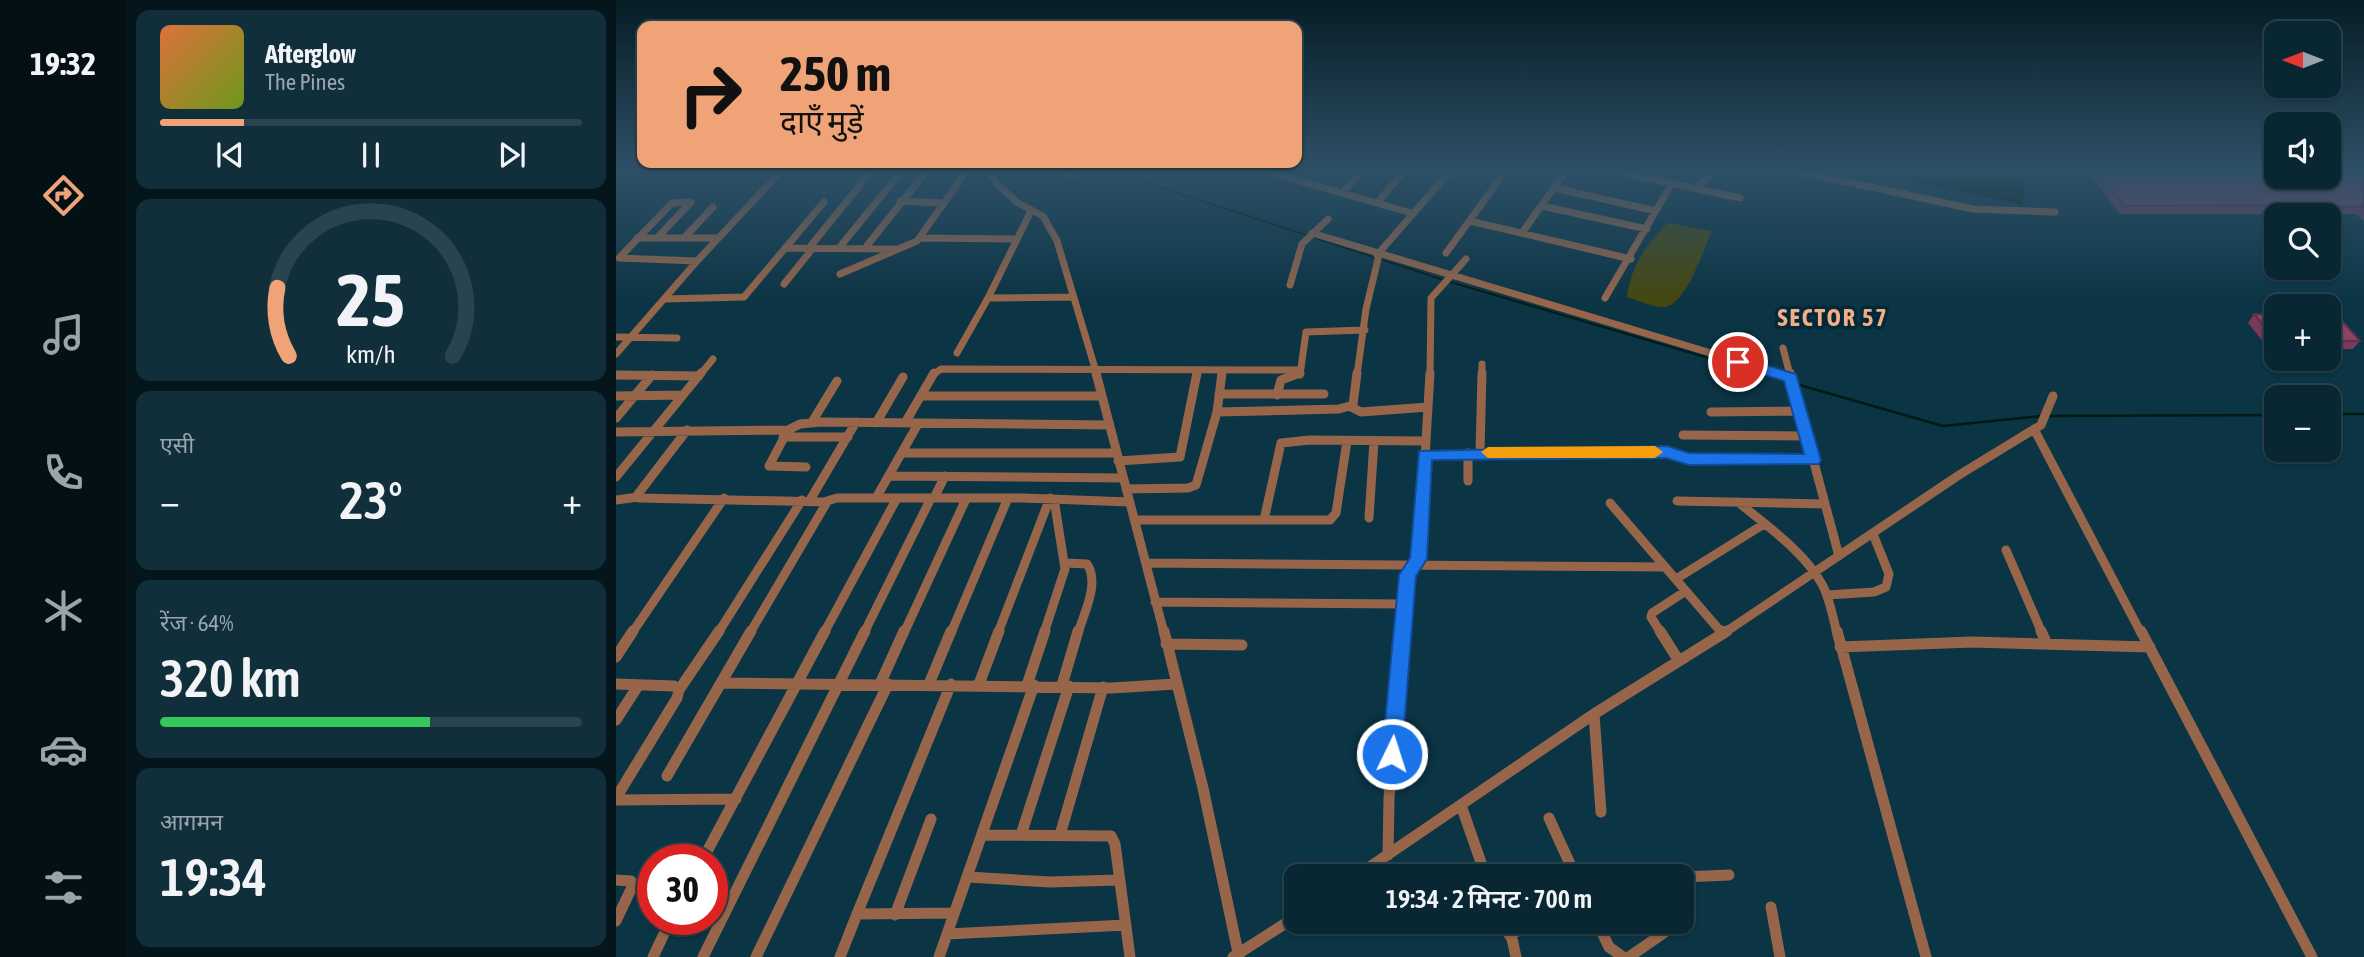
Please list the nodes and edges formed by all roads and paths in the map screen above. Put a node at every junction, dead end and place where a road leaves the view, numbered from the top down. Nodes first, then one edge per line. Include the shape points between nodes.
1 (1412, 213) edge
2 (661, 214) edge
3 (680, 214) edge
4 (707, 214) edge
5 (741, 214) edge
6 (814, 214) edge
7 (838, 214) edge
8 (866, 214) edge
9 (891, 214) edge
10 (936, 214) edge
11 (1030, 214) edge
12 (1037, 214) edge
13 (1475, 214) edge
14 (1536, 214) edge
15 (1577, 214) edge
16 (1655, 214) edge
17 (1328, 219) dead end
18 (1470, 221) junction
19 (1647, 229) junction
20 (1522, 233) junction
21 (1309, 236) junction
22 (637, 238) junction
23 (657, 238) junction
24 (684, 238) junction
25 (718, 238) junction
26 (920, 238) junction
27 (1017, 239) junction
28 (866, 247) junction
29 (786, 248) junction
30 (811, 248) junction
31 (839, 248) junction
32 (897, 250) junction
33 (1446, 253) dead end
34 (1378, 257) junction
35 (1466, 259) dead end
36 (1631, 259) junction
37 (697, 261) junction
38 (840, 274) dead end
39 (1447, 280) junction
40 (784, 284) dead end
41 (1290, 285) dead end
42 (988, 298) junction
43 (1073, 298) junction
44 (664, 299) junction
45 (1605, 299) dead end
46 (1365, 330) junction
47 (616, 337) edge
48 (631, 337) junction
49 (677, 338) dead end
50 (1783, 348) dead end
51 (957, 353) dead end
52 (616, 354) edge
53 (713, 359) dead end
54 (1482, 364) dead end
55 (1095, 369) junction
56 (1198, 370) junction
57 (1222, 370) junction
58 (1299, 370) junction
59 (616, 374) edge
60 (652, 375) junction
61 (699, 376) junction
62 (903, 377) dead end
63 (837, 381) dead end
64 (1791, 382) junction
65 (1219, 394) junction
66 (1277, 394) junction
67 (1324, 394) dead end
68 (616, 396) edge
69 (683, 396) junction
70 (920, 396) junction
71 (2053, 396) dead end
72 (634, 397) junction
73 (1102, 397) junction
74 (1351, 407) junction
75 (1428, 408) junction
76 (1800, 411) junction
77 (1217, 412) junction
78 (1710, 412) dead end
79 (616, 418) edge
80 (812, 422) junction
81 (856, 422) junction
82 (876, 423) junction
83 (905, 424) junction
84 (918, 424) junction
85 (1109, 425) junction
86 (2034, 429) junction
87 (687, 430) junction
88 (654, 431) junction
89 (616, 432) edge
90 (785, 434) junction
91 (1683, 435) dead end
92 (1807, 436) junction
93 (848, 437) junction
94 (1347, 441) junction
95 (1374, 441) junction
96 (1425, 441) junction
97 (1480, 452) junction
98 (902, 453) junction
99 (1468, 453) junction
100 (1425, 455) junction
101 (1117, 457) junction
102 (1813, 460) junction
103 (806, 467) dead end
104 (889, 476) junction
105 (944, 476) junction
106 (616, 477) edge
107 (1123, 478) junction
108 (1468, 481) dead end
109 (1126, 489) junction
110 (638, 497) junction
111 (724, 498) junction
112 (876, 498) junction
113 (897, 498) junction
114 (932, 498) junction
115 (1008, 498) junction
116 (1052, 498) junction
117 (966, 499) junction
118 (616, 500) edge
119 (806, 500) junction
120 (827, 501) junction
121 (1677, 501) dead end
122 (1130, 502) junction
123 (1738, 502) junction
124 (1610, 503) dead end
125 (1825, 504) junction
126 (1369, 518) dead end
127 (1135, 520) junction
128 (1264, 520) junction
129 (1763, 524) junction
130 (1873, 534) junction
131 (2006, 550) dead end
132 (1839, 556) junction
133 (1066, 563) junction
134 (1147, 563) junction
135 (1412, 566) junction
136 (1665, 567) junction
137 (1814, 573) junction
138 (1676, 579) junction
139 (1686, 591) junction
140 (1827, 595) junction
141 (1155, 602) junction
142 (1404, 604) junction
143 (1723, 634) junction
144 (1166, 644) junction
145 (2047, 644) junction
146 (1242, 645) dead end
147 (1840, 647) junction
148 (2150, 647) junction
149 (616, 657) edge
150 (1679, 661) junction
151 (721, 683) junction
152 (616, 684) edge
153 (799, 684) junction
154 (840, 684) junction
155 (884, 684) junction
156 (929, 684) junction
157 (951, 684) junction
158 (979, 684) junction
159 (1175, 684) junction
160 (1030, 685) junction
161 (1066, 685) junction
162 (638, 686) junction
163 (1103, 687) junction
164 (679, 690) junction
165 (1594, 714) junction
166 (616, 720) edge
167 (667, 776) dead end
168 (616, 799) edge
169 (736, 799) junction
170 (1461, 805) junction
171 (1601, 812) dead end
172 (1549, 818) dead end
173 (932, 819) dead end
174 (983, 835) junction
175 (1021, 835) junction
176 (1060, 835) junction
177 (712, 844) edge
178 (1388, 855) junction
179 (1374, 864) edge
180 (1481, 864) edge
181 (1570, 864) edge
182 (1729, 875) dead end
183 (1694, 876) edge
184 (968, 877) junction
185 (616, 880) edge
186 (1118, 880) junction
187 (1771, 907) dead end
188 (954, 913) junction
189 (857, 914) junction
190 (895, 915) junction
191 (616, 921) edge
192 (1126, 925) junction
193 (1284, 925) edge
194 (947, 934) junction
195 (1603, 934) edge
196 (1662, 934) edge
197 (663, 935) edge
198 (1510, 936) edge
199 (1237, 956) edge
200 (653, 957) edge
201 (703, 957) edge
202 (756, 957) edge
203 (840, 957) edge
204 (939, 957) edge
205 (1130, 957) edge
206 (1516, 957) edge
207 (1623, 957) edge
208 (1629, 957) edge
209 (1780, 957) edge
210 (1926, 957) edge
211 (2312, 957) edge

1 - 34 street
2 - 22 street
3 - 23 street
4 - 24 street
5 - 25 street
6 - 29 street
7 - 30 street
8 - 31 street
9 - 28 street
10 - 26 street
11 - 27 street
12 - 43 street via 1051,228
13 - 18 street
14 - 20 street
15 - 19 street
16 - 19 street
17 - 21 street
18 - 20 street
18 - 33 street
19 - 36 street
20 - 36 street
21 - 34 street
21 - 41 street via 1299,251
22 - 23 street
22 - 37 street via 619,258
23 - 24 street
24 - 25 street
25 - 37 street
26 - 27 street
26 - 32 street
27 - 42 street
28 - 31 street
28 - 32 street
29 - 30 street
29 - 44 street via 744,297
30 - 31 street
30 - 40 street
32 - 38 street
34 - 39 street
34 - 46 street
35 - 39 street
36 - 45 street
37 - 44 street
39 - 64 street
39 - 75 street via 1429,305
42 - 43 street
42 - 51 street
43 - 55 street
44 - 48 street
46 - 58 street via 1308,330
46 - 74 street
47 - 48 street
48 - 49 street
48 - 52 street
50 - 64 street
53 - 61 street
54 - 97 street
55 - 56 street
55 - 70 street via 941,369 935,371
55 - 73 street
56 - 57 street
56 - 101 street via 1180,457
57 - 58 street
57 - 65 street
58 - 66 street via 1298,377 1281,380
59 - 60 street
60 - 61 street
60 - 72 street
61 - 69 street
62 - 82 street
63 - 80 street
64 - 76 street
65 - 66 street
65 - 77 street
66 - 67 street
68 - 72 street
69 - 72 street
69 - 88 street
70 - 73 street
70 - 83 street
71 - 86 street via 2046,416
72 - 79 street
73 - 85 street
74 - 75 street via 1361,412
74 - 77 street
75 - 96 street
76 - 78 street
76 - 92 street
77 - 109 street via 1194,486
80 - 81 street
80 - 90 street
81 - 82 street
81 - 93 street
82 - 83 street
83 - 84 street
84 - 85 street
84 - 98 street
85 - 101 street
86 - 130 street
86 - 148 street
87 - 88 street
87 - 90 street
87 - 110 street
88 - 89 street
88 - 106 street
90 - 93 street
90 - 103 street via 769,466
91 - 92 street
92 - 102 street
93 - 119 street
94 - 95 street
94 - 128 street via 1281,443
94 - 128 street via 1332,518
95 - 96 street
95 - 126 street
96 - 100 street
97 - 99 street
97 - 102 street via 1667,452 1689,459
98 - 101 street via 1015,451
98 - 104 street
99 - 100 street
99 - 108 street
100 - 135 street via 1419,559
101 - 107 street
102 - 125 street
104 - 105 street
104 - 112 street
105 - 107 street
105 - 114 street
107 - 109 street
109 - 122 street
110 - 111 street
110 - 118 street
111 - 119 street
111 - 149 street
112 - 113 street
112 - 120 street
113 - 114 street
113 - 153 street
114 - 117 street
114 - 154 street
115 - 116 street
115 - 117 street
115 - 156 street
116 - 122 street
116 - 133 street
116 - 158 street
117 - 155 street
119 - 120 street
119 - 164 street
120 - 151 street
121 - 123 street
122 - 127 street
123 - 125 street
123 - 129 street
124 - 136 street
125 - 132 street
127 - 128 street
127 - 134 street
129 - 137 street
129 - 138 street
130 - 132 street
130 - 140 street via 1889,574 1886,587
131 - 145 street
132 - 137 street
133 - 160 street
133 - 161 street via 1087,564 1092,585
134 - 135 street
134 - 141 street
135 - 136 street
135 - 142 street
136 - 138 street
137 - 140 street
137 - 143 street
138 - 139 street
139 - 143 street
139 - 150 street via 1651,615
140 - 147 street
141 - 142 street
141 - 144 street
142 - 178 street
143 - 150 street
144 - 146 street
144 - 159 street
145 - 147 street
145 - 148 street
147 - 210 street
148 - 211 street
150 - 165 street
151 - 153 street
151 - 167 street
152 - 162 street
153 - 154 street
153 - 169 street
154 - 155 street
154 - 201 street
155 - 156 street
155 - 202 street
156 - 157 street
157 - 158 street
157 - 189 street
158 - 160 street
159 - 163 street
159 - 199 street via 1203,788
160 - 161 street
160 - 174 street
161 - 163 street
161 - 175 street
162 - 164 street
162 - 166 street
163 - 176 street
164 - 168 street
165 - 170 street
165 - 171 street
168 - 169 street
169 - 177 street
170 - 178 street
170 - 180 street
172 - 181 street
173 - 190 street
174 - 175 street
174 - 184 street
175 - 176 street
176 - 186 street via 1111,836
178 - 179 street
182 - 183 street
184 - 186 street
184 - 188 street
185 - 191 street via 633,885
186 - 192 street
187 - 209 street
188 - 190 street
188 - 194 street
189 - 190 street
189 - 203 street
192 - 194 street
192 - 205 street
193 - 199 street
194 - 204 street
195 - 207 street via 1609,947
196 - 208 street
197 - 200 street
198 - 206 street

